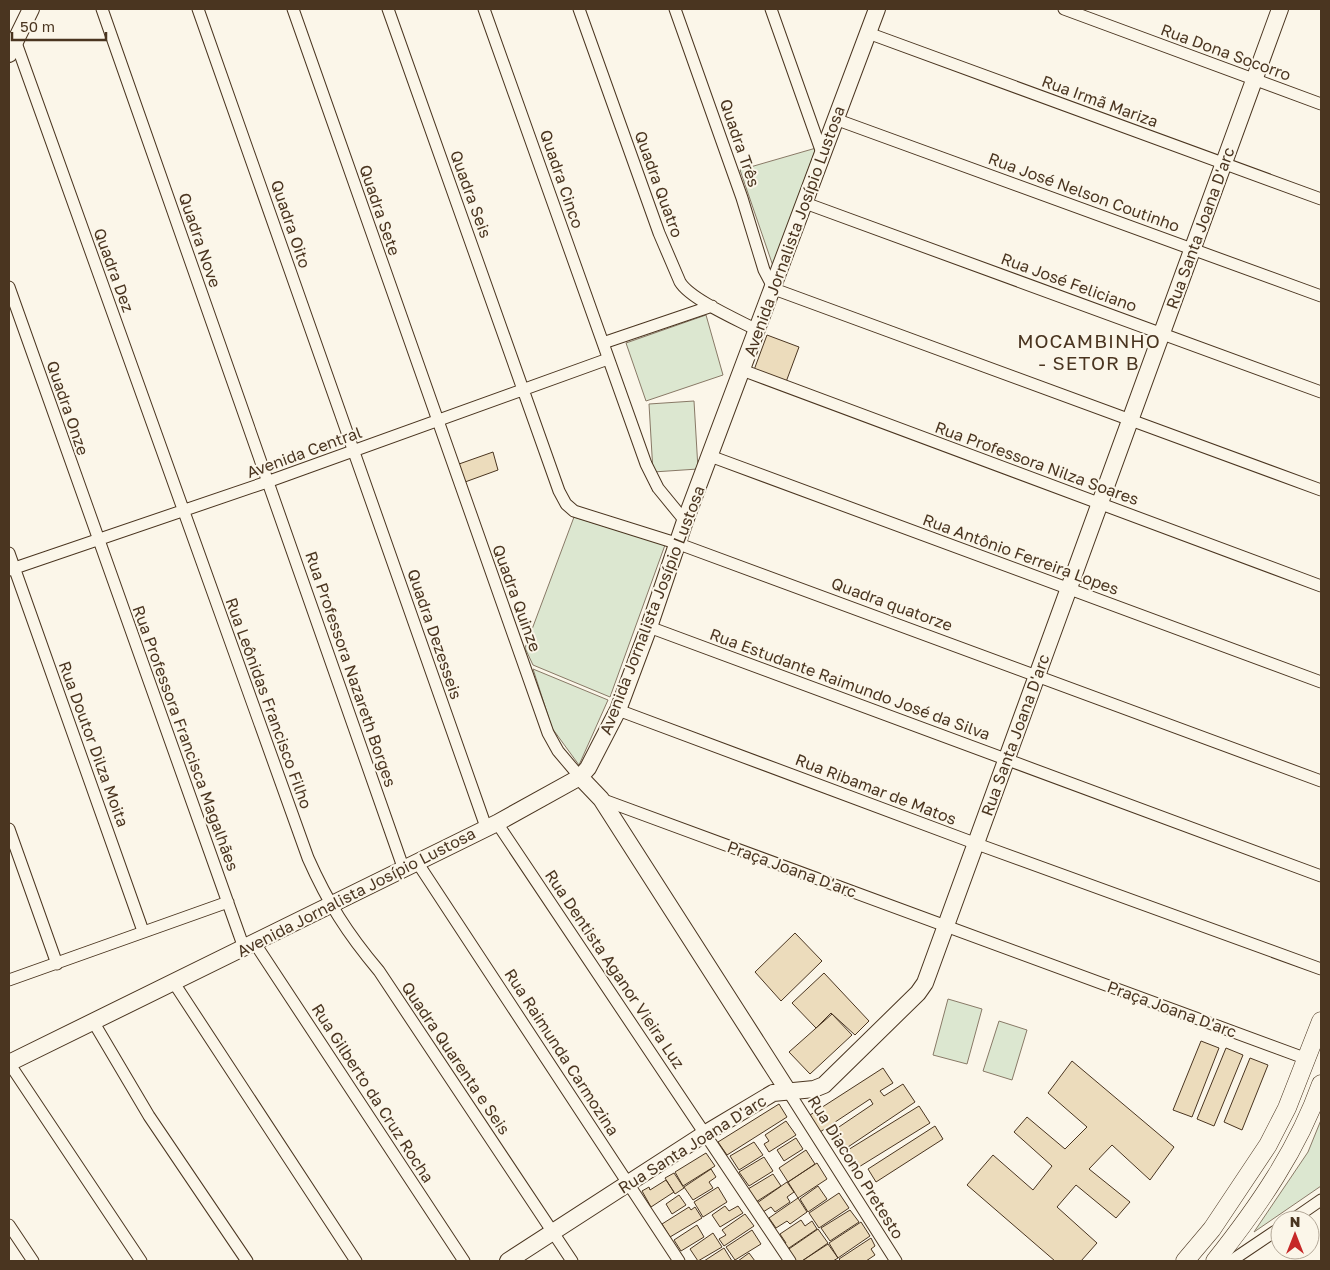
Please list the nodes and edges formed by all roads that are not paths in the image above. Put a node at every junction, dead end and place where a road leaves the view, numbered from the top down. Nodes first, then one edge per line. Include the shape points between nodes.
1 (31, 9) edge
2 (102, 9) edge
3 (198, 9) edge
4 (293, 9) edge
5 (388, 9) edge
6 (484, 9) edge
7 (579, 9) edge
8 (675, 9) edge
9 (771, 9) edge
10 (1064, 9) edge
11 (1280, 9) edge
12 (872, 18) edge
13 (12, 47) edge
14 (1254, 80) junction
15 (1321, 104) edge
16 (835, 119) junction
17 (822, 153) junction
18 (1223, 164) junction
19 (1321, 199) edge
20 (805, 203) junction
21 (1194, 250) junction
22 (9, 288) edge
23 (774, 289) junction
24 (1321, 296) edge
25 (712, 306) junction
26 (757, 330) junction
27 (1162, 333) junction
28 (603, 343) junction
29 (608, 359) junction
30 (742, 370) junction
31 (524, 389) junction
32 (1321, 392) edge
33 (1130, 420) junction
34 (437, 421) junction
35 (354, 451) junction
36 (710, 456) junction
37 (267, 482) junction
38 (1321, 490) edge
39 (1098, 503) junction
40 (182, 511) junction
41 (685, 521) junction
42 (97, 538) junction
43 (679, 544) junction
44 (9, 553) edge
45 (11, 569) edge
46 (1321, 586) edge
47 (1069, 590) junction
48 (649, 627) junction
49 (1036, 674) junction
50 (1321, 682) edge
51 (618, 710) junction
52 (1005, 758) junction
53 (580, 777) junction
54 (1321, 781) edge
55 (602, 800) junction
56 (492, 825) junction
57 (9, 829) edge
58 (977, 844) junction
59 (410, 864) junction
60 (1321, 876) edge
61 (228, 902) junction
62 (329, 904) junction
63 (945, 925) junction
64 (143, 932) junction
65 (249, 945) junction
66 (57, 964) junction
67 (1321, 969) edge
68 (9, 980) edge
69 (174, 983) junction
70 (1321, 1022) edge
71 (94, 1023) junction
72 (1306, 1059) junction
73 (9, 1063) edge
74 (1321, 1084) edge
75 (788, 1091) junction
76 (706, 1134) junction
77 (628, 1183) junction
78 (1321, 1200) edge
79 (1306, 1210) edge
80 (9, 1225) edge
81 (553, 1232) junction
82 (1270, 1235) edge
83 (33, 1261) edge
84 (141, 1261) edge
85 (246, 1261) edge
86 (356, 1261) edge
87 (464, 1261) edge
88 (508, 1261) edge
89 (572, 1261) edge
90 (679, 1261) edge
91 (790, 1261) edge
92 (896, 1261) edge
93 (1185, 1261) edge
94 (1215, 1261) edge
95 (1231, 1261) edge

1 - 13 street
2 - 37 street, Quadra Nove
3 - 35 street, Quadra Oito
4 - 34 street, Quadra Sete
5 - 31 street, Quadra Seis
6 - 28 street, Quadra Cinco
7 - 25 street, Quadra Quatro via 669,258 683,288
8 - 23 street, Quadra Três via 764,270
9 - 17 street
10 - 14 street, Rua Dona Socorro
11 - 14 street, Rua Santa Joana D'arc
12 - 16 street, Avenida Jornalista Josípio Lustosa
12 - 18 street, Rua Irmã Mariza
13 - 40 street, Quadra Dez
14 - 15 street, Rua Dona Socorro
14 - 18 street, Rua Santa Joana D'arc
16 - 17 street, Avenida Jornalista Josípio Lustosa
16 - 21 street, Rua José Nelson Coutinho
17 - 20 street, Avenida Jornalista Josípio Lustosa
18 - 19 street, Rua Irmã Mariza
18 - 21 street, Rua Santa Joana D'arc
20 - 23 street, Avenida Jornalista Josípio Lustosa
20 - 27 street, Rua José Feliciano
21 - 24 street, Rua José Nelson Coutinho
21 - 27 street, Rua Santa Joana D'arc
22 - 42 street, Quadra Onze
23 - 26 street, Avenida Jornalista Josípio Lustosa
23 - 33 street
25 - 26 street, Quadra Quatro
25 - 28 street
26 - 30 street, Avenida Jornalista Josípio Lustosa
27 - 32 street, Rua José Feliciano
27 - 33 street, Rua Santa Joana D'arc
28 - 29 street, Quadra Cinco
29 - 31 street, Avenida Central
29 - 41 street via 646,464 658,488
30 - 36 street, Avenida Jornalista Josípio Lustosa
30 - 39 street, Rua Professora Nilza Soares
31 - 34 street, Avenida Central
31 - 43 street, Quadra quatorze via 558,491 566,504 585,516
33 - 38 street
33 - 39 street, Rua Santa Joana D'arc
34 - 35 street, Avenida Central
34 - 53 street, Quadra Quinze via 548,732 558,751
35 - 37 street, Avenida Central
35 - 56 street, Quadra Dezesseis
36 - 41 street, Avenida Jornalista Josípio Lustosa
36 - 47 street, Rua Antônio Ferreira Lopes
37 - 40 street, Avenida Central
37 - 59 street, Rua Professora Nazareth Borges
39 - 46 street, Rua Professora Nilza Soares
39 - 47 street, Rua Santa Joana D'arc
40 - 42 street, Avenida Central
40 - 62 street, Rua Leônidas Francisco Filho via 308,858
41 - 43 street, Avenida Jornalista Josípio Lustosa
42 - 45 street, Avenida Central
42 - 61 street, Rua Professora Francisca Magalhães
43 - 48 street, Avenida Jornalista Josípio Lustosa
43 - 49 street, Quadra quatorze
44 - 45 street, Rua Doutor Dilza Moita
45 - 64 street, Rua Doutor Dilza Moita
47 - 49 street, Rua Santa Joana D'arc
47 - 50 street, Rua Antônio Ferreira Lopes
48 - 51 street, Avenida Jornalista Josípio Lustosa
48 - 52 street, Rua Estudante Raimundo José da Silva
49 - 52 street, Rua Santa Joana D'arc
49 - 54 street, Quadra quatorze
51 - 53 street, Avenida Jornalista Josípio Lustosa via 588,768
51 - 58 street, Rua Ribamar de Matos
52 - 58 street, Rua Santa Joana D'arc
52 - 60 street, Rua Estudante Raimundo José da Silva
53 - 55 street
53 - 56 street, Avenida Jornalista Josípio Lustosa
55 - 63 street, Praça Joana D'arc
55 - 75 street
56 - 59 street, Avenida Jornalista Josípio Lustosa
56 - 76 street, Rua Dentista Aganor Vieira Luz
57 - 66 street
58 - 63 street, Rua Santa Joana D'arc
58 - 67 street, Rua Ribamar de Matos
59 - 62 street, Avenida Jornalista Josípio Lustosa
59 - 77 street, Rua Raimunda Carmozina
61 - 64 street
61 - 65 street, Rua Professora Francisca Magalhães
62 - 65 street, Avenida Jornalista Josípio Lustosa
62 - 81 street, Quadra Quarenta e Seis via 379,970
63 - 72 street, Praça Joana D'arc
63 - 75 street, Rua Santa Joana D'arc via 928,976 918,993 824,1085
64 - 66 street
65 - 69 street, Avenida Jornalista Josípio Lustosa
65 - 87 street, Rua Gilberto da Cruz Rocha
66 - 68 street
69 - 71 street, Avenida Jornalista Josípio Lustosa
69 - 86 street
70 - 72 main road
71 - 73 street, Avenida Jornalista Josípio Lustosa
71 - 85 street via 149,1116
72 - 93 main road via 1268,1145 1218,1221
73 - 84 street
74 - 94 main road via 1280,1170
75 - 76 street, Rua Santa Joana D'arc via 773,1093
75 - 92 street, Rua Diacono Pretesto
76 - 77 street, Rua Santa Joana D'arc
76 - 91 street, Rua Dentista Aganor Vieira Luz
77 - 81 street, Rua Santa Joana D'arc
77 - 90 street, Rua Raimunda Carmozina
78 - 79 street
80 - 83 street
81 - 88 street, Rua Santa Joana D'arc
81 - 89 street
82 - 95 street

